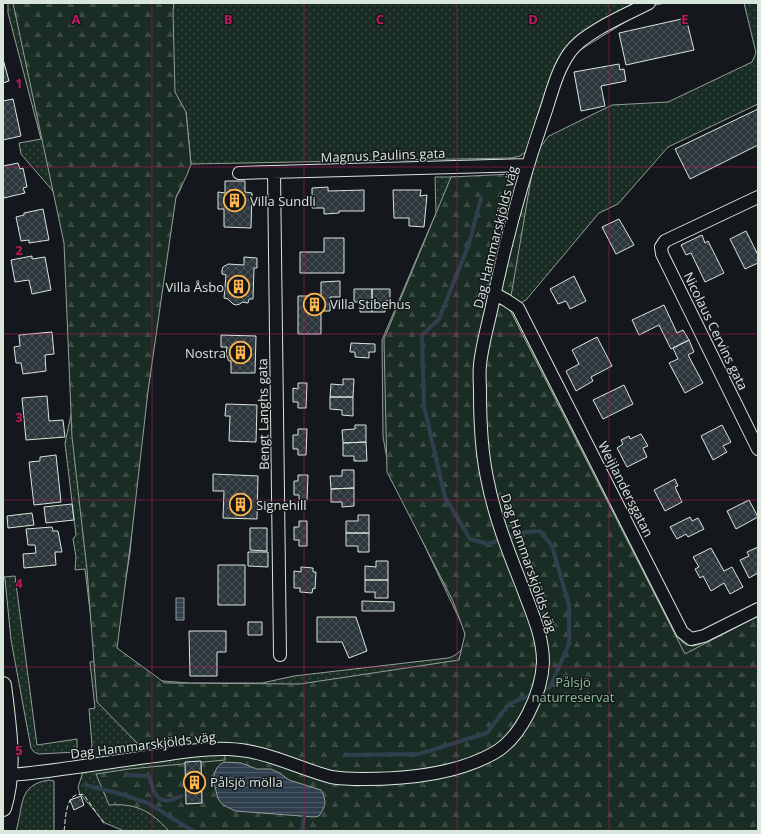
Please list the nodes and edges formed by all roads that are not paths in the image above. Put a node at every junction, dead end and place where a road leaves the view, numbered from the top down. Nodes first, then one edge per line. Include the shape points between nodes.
1 (649, 3) edge
2 (527, 165) junction
3 (274, 172) junction
4 (239, 173) dead end
5 (758, 197) edge
6 (494, 294) junction
7 (758, 449) edge
8 (758, 609) edge
9 (280, 655) dead end
10 (3, 686) edge
11 (10, 775) junction
12 (3, 808) edge

1 - 2 street, Dag Hammarskjölds väg via 582,39 572,49 562,66
2 - 3 street, Magnus Paulins gata
2 - 6 street, Dag Hammarskjölds väg
3 - 4 street, Magnus Paulins gata
3 - 9 street, Bengt Langhs gata
5 - 7 street, Nicolaus Cervins gata via 665,241 661,246 662,254
6 - 8 street, Weijlandersgatan via 518,308 682,632 691,639 704,636
6 - 11 street, Dag Hammarskjölds väg via 480,365 482,447 487,479 499,522 541,638 543,664 536,699 512,739 497,752 454,768 418,776 384,779 343,779 267,755 229,749 184,752
10 - 11 street
11 - 12 street

